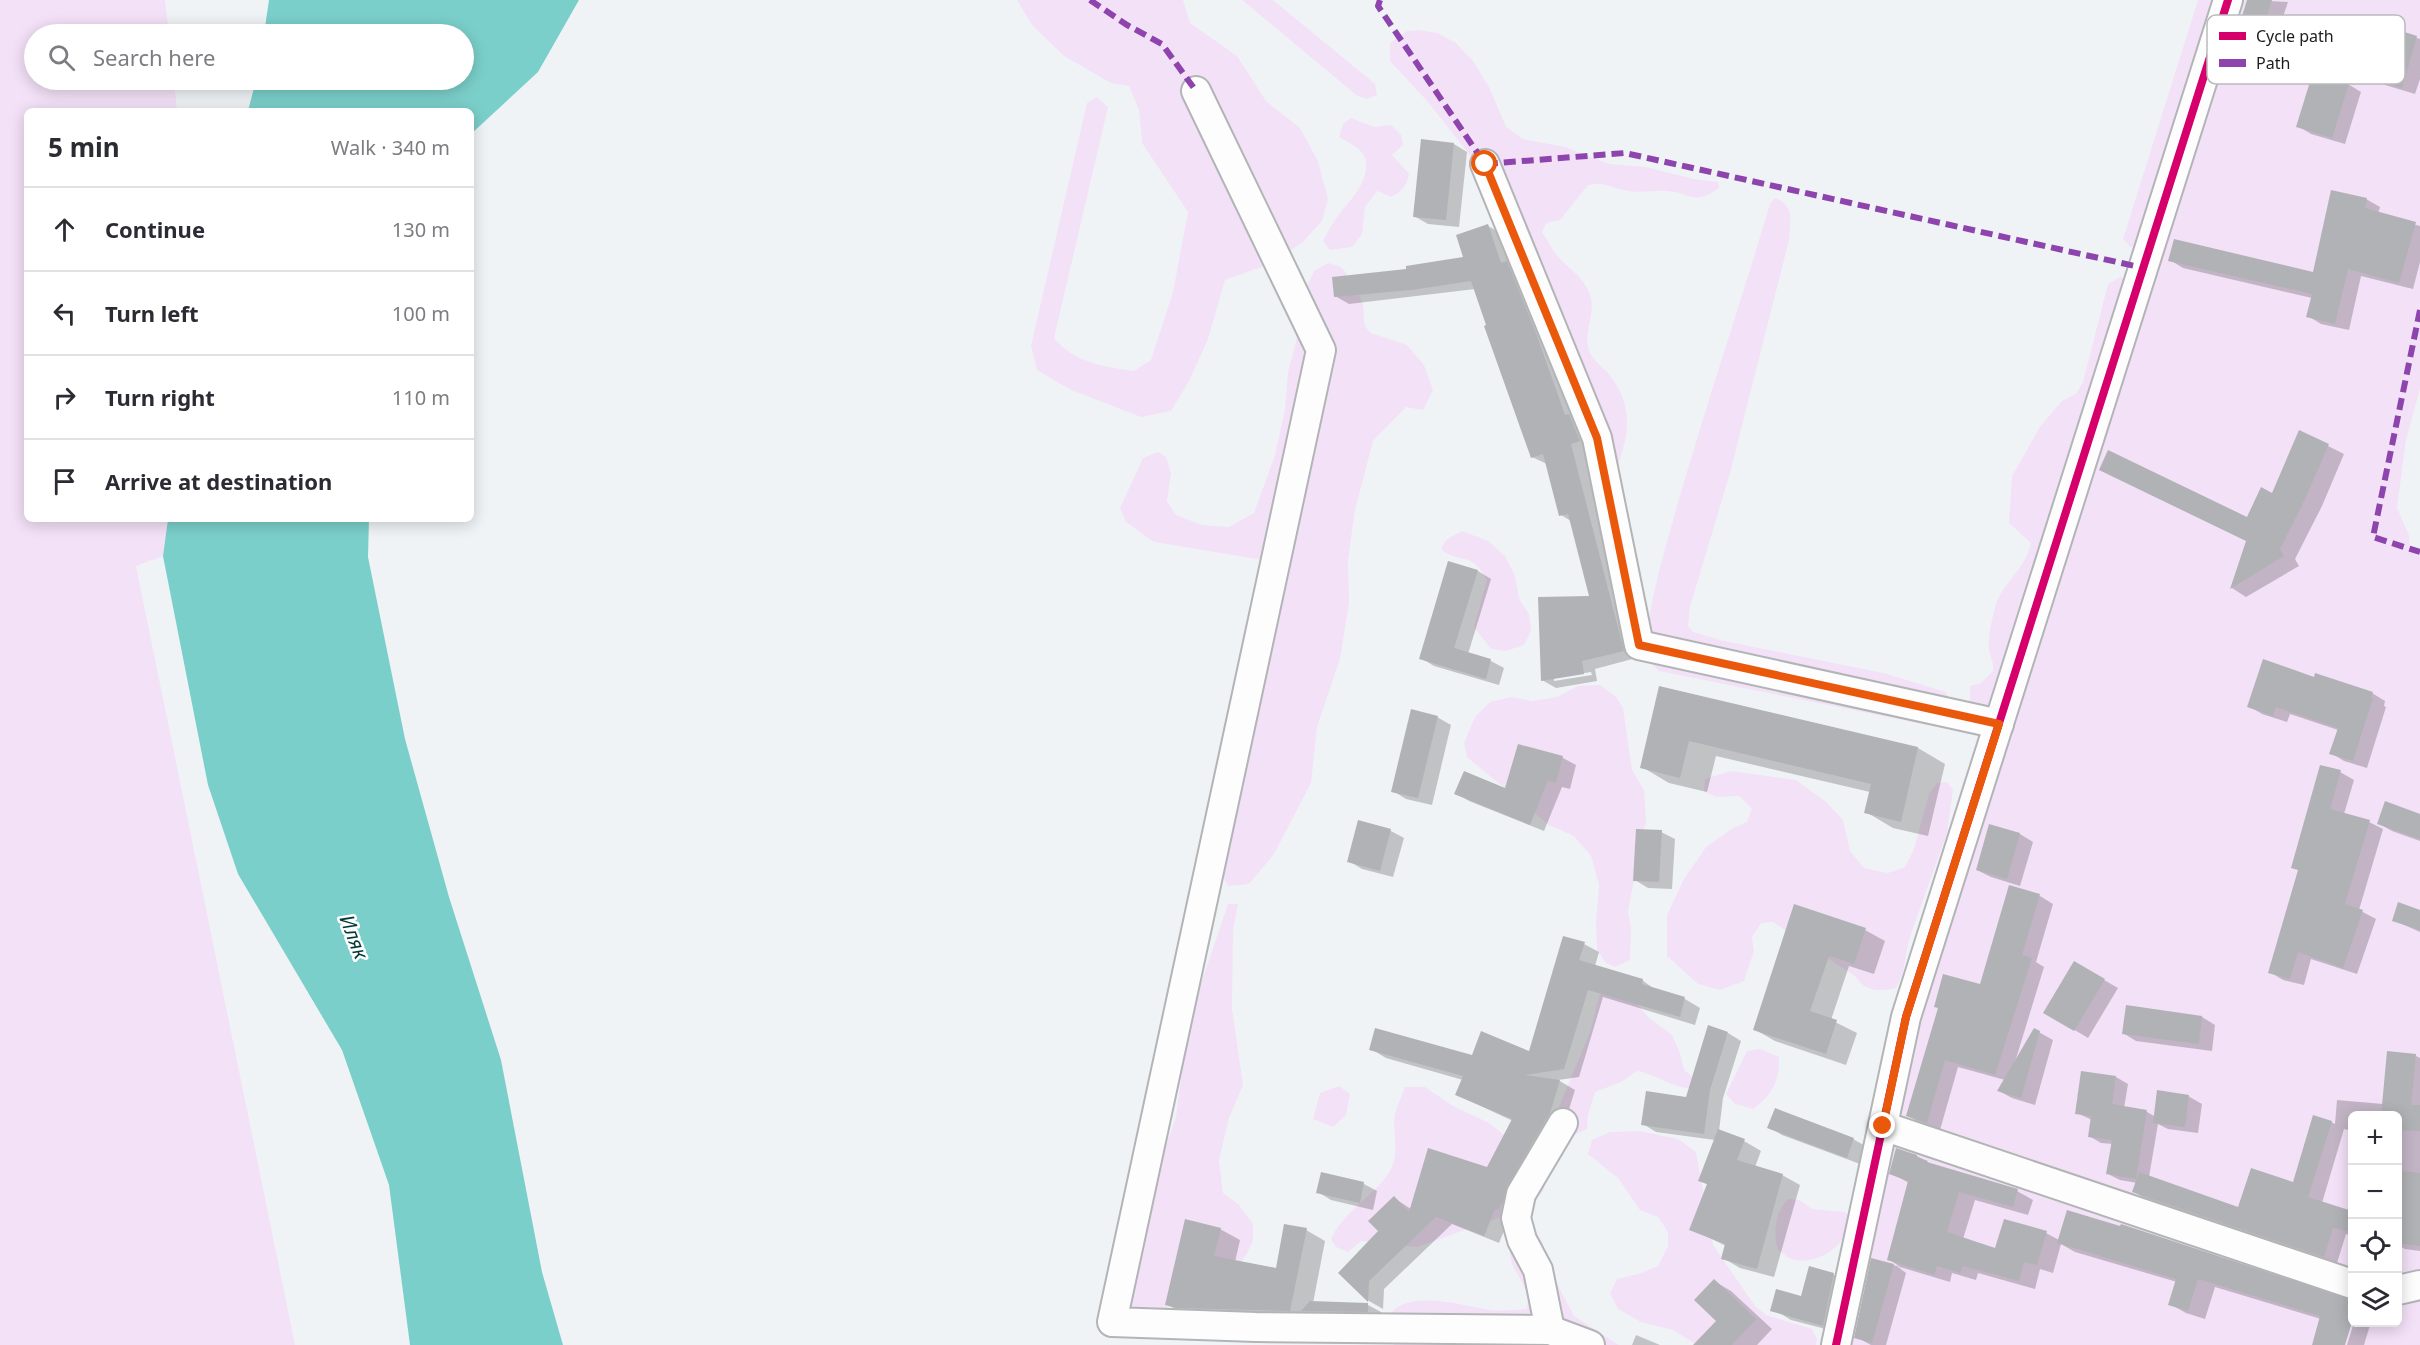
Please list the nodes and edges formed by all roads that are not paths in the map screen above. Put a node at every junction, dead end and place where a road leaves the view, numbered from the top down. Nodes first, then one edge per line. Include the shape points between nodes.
1 (2228, 0) edge
2 (2223, 15) edge
3 (2207, 66) edge
4 (1196, 91) dead end
5 (1485, 164) dead end
6 (1999, 724) junction
7 (1563, 1123) dead end
8 (1883, 1126) junction
9 (2348, 1283) edge
10 (2420, 1286) edge
11 (2402, 1289) edge
12 (1550, 1330) junction
13 (1112, 1334) edge
14 (1590, 1345) edge
15 (1836, 1345) edge

1 - 2 street
3 - 6 street
4 - 13 street via 1321,350
5 - 6 street via 1597,438 1639,645
6 - 8 street via 1906,1017
7 - 12 street via 1521,1194 1516,1218 1538,1269
8 - 9 street
8 - 15 street
10 - 11 street
12 - 13 street via 1256,1328
12 - 14 street

